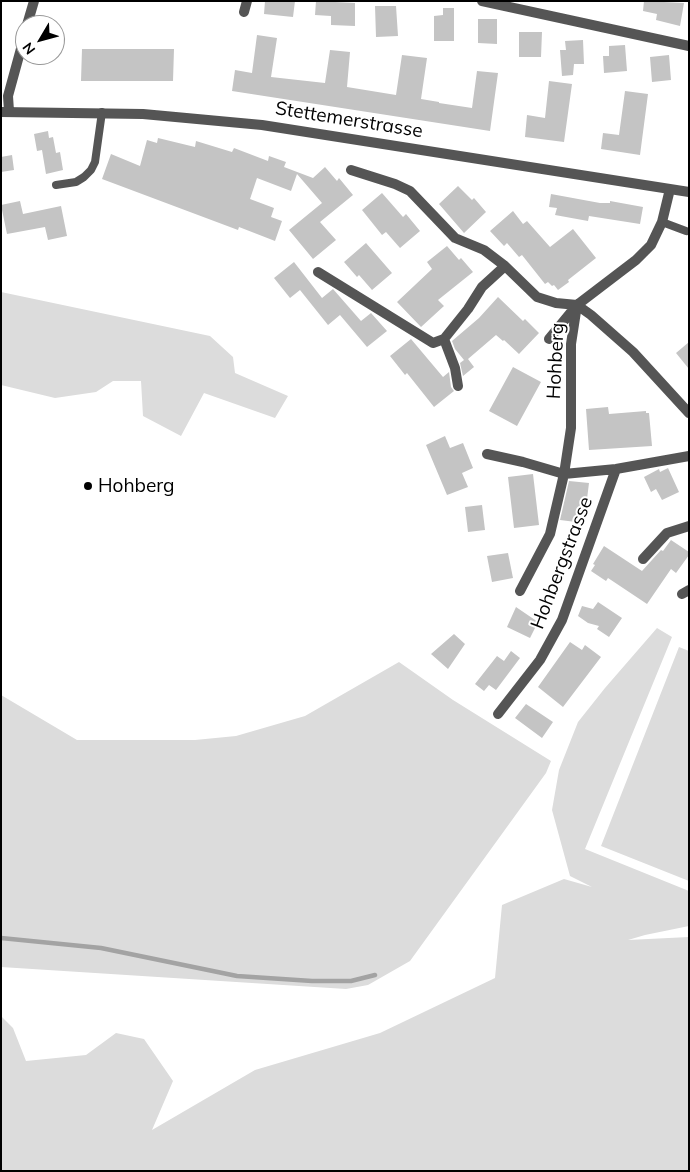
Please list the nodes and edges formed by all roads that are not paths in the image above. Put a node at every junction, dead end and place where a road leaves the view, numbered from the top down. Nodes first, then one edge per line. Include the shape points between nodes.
1 (34, 1) edge
2 (247, 1) edge
3 (482, 1) edge
4 (244, 12) dead end
5 (30, 15) edge
6 (689, 46) edge
7 (16, 65) edge
8 (5, 112) edge
9 (102, 112) junction
10 (351, 170) dead end
11 (56, 185) dead end
12 (670, 189) junction
13 (689, 192) edge
14 (662, 222) junction
15 (686, 232) dead end
16 (505, 266) junction
17 (318, 272) dead end
18 (577, 304) junction
19 (444, 339) junction
20 (549, 339) dead end
21 (458, 386) dead end
22 (689, 413) edge
23 (487, 454) dead end
24 (689, 456) edge
25 (616, 469) junction
26 (564, 474) junction
27 (689, 526) edge
28 (643, 559) dead end
29 (520, 590) dead end
30 (498, 714) dead end

1 - 5 street
2 - 4 street
3 - 6 street
7 - 8 street
8 - 9 street, Stettemerstrasse
9 - 11 lane via 91,170 76,182
9 - 12 street, Stettemerstrasse via 262,124
10 - 16 street, Hohberg via 410,191 455,238 484,250
12 - 13 street, Stettemerstrasse
12 - 14 street
14 - 15 lane
14 - 18 street via 651,245 636,260
16 - 18 street, Hohberg via 537,297 556,303
16 - 19 street via 482,287
17 - 19 street via 433,343
18 - 20 street
18 - 22 street via 633,352
18 - 26 street, Hohberg via 571,344 571,428
19 - 21 street
23 - 26 street
24 - 25 street
25 - 26 street
25 - 30 street, Hohbergstrasse via 562,620 540,660
26 - 29 street, Hohberg via 550,534
27 - 28 street via 667,533

